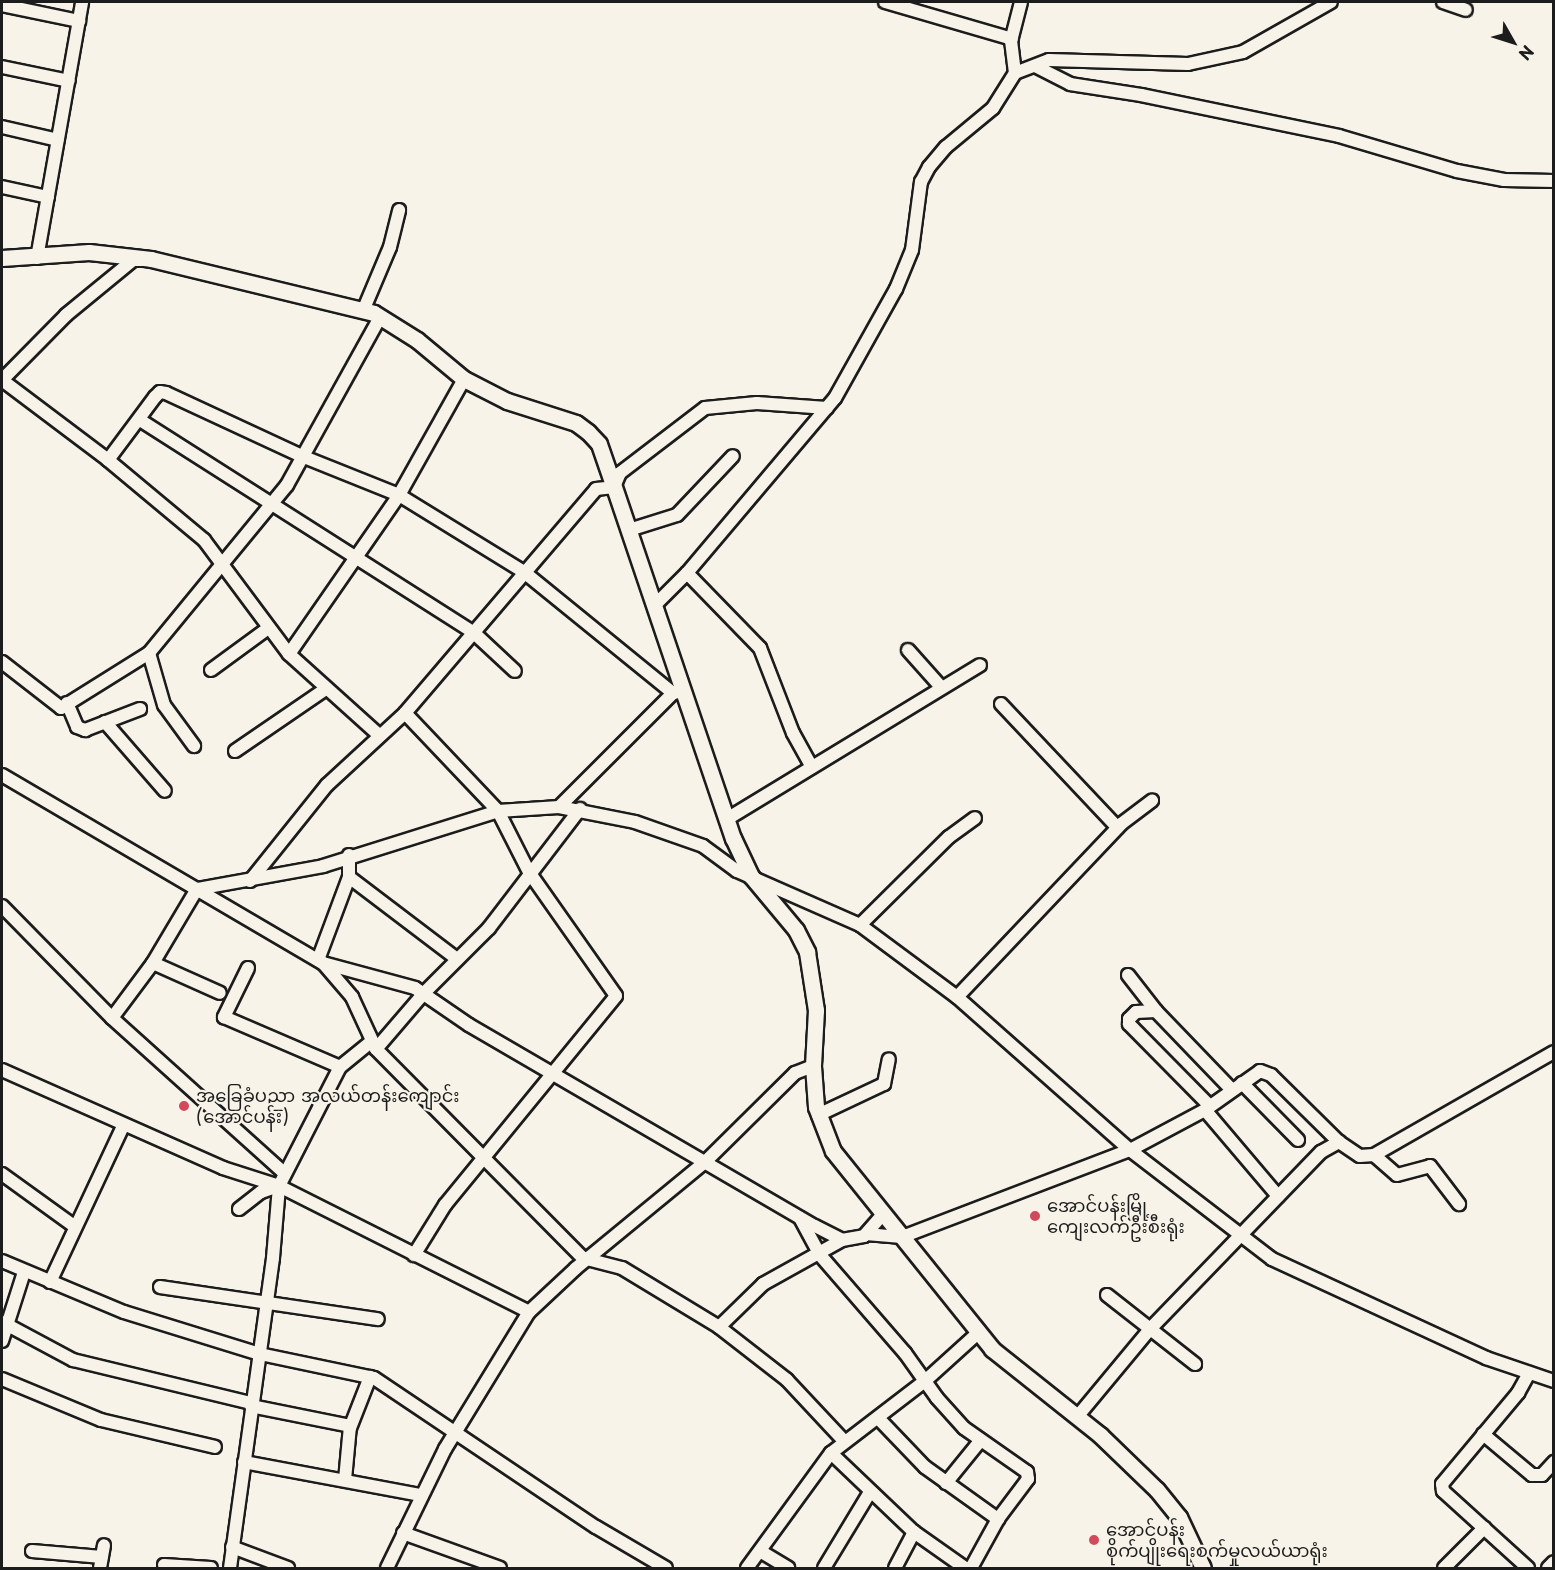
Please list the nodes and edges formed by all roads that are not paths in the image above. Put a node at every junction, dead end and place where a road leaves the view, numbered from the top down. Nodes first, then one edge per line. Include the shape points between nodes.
1 (82, 2) edge
2 (885, 2) edge
3 (1021, 2) edge
4 (1331, 2) edge
5 (1443, 2) edge
6 (2, 6) edge
7 (1466, 10) dead end
8 (79, 21) junction
9 (1012, 39) junction
10 (1035, 66) junction
11 (2, 68) edge
12 (1015, 73) junction
13 (69, 81) junction
14 (2, 127) edge
15 (58, 140) junction
16 (1554, 181) edge
17 (2, 187) edge
18 (48, 197) junction
19 (399, 210) dead end
20 (2, 258) edge
21 (38, 258) junction
22 (151, 259) junction
23 (363, 311) junction
24 (380, 319) junction
25 (464, 379) junction
26 (2, 380) edge
27 (827, 408) junction
28 (140, 420) junction
29 (733, 456) dead end
30 (304, 457) junction
31 (108, 460) junction
32 (614, 487) junction
33 (399, 495) junction
34 (271, 504) junction
35 (629, 530) junction
36 (356, 554) junction
37 (223, 567) junction
38 (524, 572) junction
39 (687, 573) junction
40 (654, 606) junction
41 (267, 629) junction
42 (473, 632) junction
43 (908, 651) dead end
44 (149, 652) junction
45 (289, 654) junction
46 (2, 662) edge
47 (980, 665) dead end
48 (211, 670) dead end
49 (515, 671) dead end
50 (941, 687) junction
51 (324, 690) junction
52 (678, 692) junction
53 (67, 703) junction
54 (1001, 704) dead end
55 (140, 709) dead end
56 (405, 713) junction
57 (105, 722) junction
58 (379, 735) junction
59 (194, 746) dead end
60 (235, 751) dead end
61 (812, 767) junction
62 (2, 775) edge
63 (165, 791) dead end
64 (1152, 801) dead end
65 (559, 807) junction
66 (580, 809) junction
67 (498, 811) junction
68 (975, 818) dead end
69 (727, 819) junction
70 (1118, 828) junction
71 (350, 855) junction
72 (529, 872) junction
73 (751, 876) junction
74 (349, 877) junction
75 (249, 881) junction
76 (197, 890) junction
77 (2, 906) edge
78 (860, 926) junction
79 (457, 959) junction
80 (320, 962) junction
81 (153, 963) junction
82 (248, 968) dead end
83 (1128, 975) dead end
84 (220, 993) dead end
85 (424, 993) junction
86 (957, 997) junction
87 (1156, 1011) junction
88 (112, 1018) junction
89 (374, 1045) junction
90 (1554, 1052) edge
91 (889, 1059) dead end
92 (813, 1066) junction
93 (340, 1068) junction
94 (2, 1070) edge
95 (554, 1072) junction
96 (1237, 1087) junction
97 (1207, 1108) junction
98 (818, 1115) junction
99 (124, 1124) junction
100 (1298, 1140) dead end
101 (1339, 1142) junction
102 (1130, 1150) junction
103 (1374, 1155) junction
104 (484, 1156) junction
105 (705, 1162) junction
106 (283, 1172) junction
107 (2, 1174) edge
108 (279, 1186) junction
109 (1278, 1196) junction
110 (1459, 1204) dead end
111 (239, 1209) dead end
112 (882, 1215) junction
113 (799, 1217) junction
114 (74, 1226) junction
115 (866, 1234) junction
116 (1238, 1235) junction
117 (902, 1237) junction
118 (842, 1240) junction
119 (820, 1254) junction
120 (414, 1255) junction
121 (590, 1257) junction
122 (2, 1261) edge
123 (24, 1272) junction
124 (50, 1282) junction
125 (160, 1287) dead end
126 (1107, 1295) dead end
127 (267, 1301) junction
128 (529, 1312) junction
129 (378, 1320) dead end
130 (4, 1323) edge
131 (719, 1327) junction
132 (1151, 1328) junction
133 (978, 1333) junction
134 (2, 1341) edge
135 (260, 1354) junction
136 (1195, 1364) dead end
137 (1529, 1373) junction
138 (370, 1377) junction
139 (2, 1379) edge
140 (926, 1380) junction
141 (1554, 1382) edge
142 (251, 1405) junction
143 (1077, 1417) junction
144 (878, 1418) junction
145 (350, 1428) junction
146 (455, 1432) junction
147 (1483, 1434) junction
148 (981, 1440) junction
149 (844, 1442) junction
150 (215, 1447) dead end
151 (831, 1453) junction
152 (244, 1462) junction
153 (1554, 1462) edge
154 (345, 1480) junction
155 (946, 1482) junction
156 (870, 1492) junction
157 (422, 1495) junction
158 (998, 1519) junction
159 (1484, 1528) junction
160 (914, 1532) junction
161 (403, 1533) junction
162 (232, 1547) junction
163 (32, 1551) dead end
164 (760, 1551) junction
165 (102, 1557) edge
166 (1554, 1562) edge
167 (164, 1565) dead end
168 (1520, 1566) edge
169 (1448, 1567) edge
170 (500, 1568) edge
171 (1201, 1568) edge
172 (211, 1569) edge
173 (230, 1569) edge
174 (288, 1569) edge
175 (387, 1569) edge
176 (666, 1569) edge
177 (747, 1569) edge
178 (788, 1569) edge
179 (824, 1569) edge
180 (895, 1569) edge
181 (965, 1569) edge
182 (971, 1569) edge
183 (1548, 1569) edge

1 - 8 street
2 - 9 street
3 - 9 street
4 - 10 street via 1244,52 1188,64 1049,60
5 - 7 street
6 - 8 street
8 - 13 street
9 - 12 street
10 - 12 street
10 - 16 street via 1070,84 1339,136 1457,171 1504,180
11 - 13 street
12 - 27 street via 993,108 928,167 921,182 912,250 896,289
13 - 15 street
14 - 15 street
15 - 18 street
17 - 18 street
18 - 21 street
19 - 23 street via 390,248
20 - 21 main road
21 - 22 main road via 88,252
22 - 23 main road
22 - 26 street via 133,260 66,315
23 - 24 main road
24 - 25 main road via 417,340
24 - 30 street
25 - 32 main road via 507,401 576,423 599,444
25 - 33 street
26 - 31 street
27 - 32 street via 757,403 705,408 621,473
27 - 39 street
28 - 30 street via 155,397 166,393
28 - 31 street
28 - 34 street
29 - 35 street via 677,515
30 - 33 street
30 - 34 street
31 - 37 street via 204,540
32 - 35 main road
32 - 38 street via 597,489
33 - 36 street
33 - 38 street
34 - 36 street
34 - 37 street
35 - 40 main road
36 - 42 street
36 - 45 street
37 - 41 street
37 - 44 street
38 - 42 street
38 - 52 street
39 - 40 street
39 - 61 street via 760,648 793,733
40 - 52 main road
41 - 45 street
41 - 48 street
42 - 49 street
42 - 56 street
43 - 50 street
44 - 53 street
44 - 59 street via 164,705
45 - 51 street
46 - 53 street via 56,707
47 - 50 street
50 - 61 street
51 - 58 street
51 - 60 street
52 - 65 street
52 - 69 main road
53 - 57 street via 81,729
54 - 70 street
55 - 57 street
56 - 58 street
56 - 67 street
57 - 63 street
58 - 75 street via 305,810
61 - 69 street
62 - 76 street
64 - 70 street
65 - 66 street
65 - 67 street
66 - 72 street
66 - 73 street via 677,834
67 - 71 street
67 - 72 street
68 - 78 street via 949,837
69 - 73 main road
70 - 86 street
71 - 74 street
71 - 75 street via 322,866
72 - 79 street via 489,928
72 - 95 street via 616,996
73 - 78 street
73 - 92 main road via 796,930 807,952 816,1010
74 - 79 street
74 - 80 street
75 - 76 street
76 - 80 street
76 - 81 street
77 - 88 street
78 - 86 street
79 - 85 street
80 - 85 street via 397,980
80 - 89 street via 352,997
81 - 84 street
81 - 88 street
82 - 93 street via 224,1017
83 - 87 street
85 - 89 street
85 - 95 street via 469,1024
86 - 102 street
87 - 96 street
87 - 97 street via 1136,1012 1129,1024
88 - 106 street
89 - 93 street
89 - 104 street
90 - 103 street
91 - 98 street via 884,1084
92 - 98 main road
92 - 105 street via 795,1073
93 - 106 street
94 - 99 street
95 - 104 street
95 - 105 street
96 - 97 street
96 - 100 street
96 - 101 street via 1260,1071 1267,1072
97 - 102 street
97 - 109 street
98 - 112 main road via 833,1151
99 - 108 street via 223,1168
99 - 114 street
101 - 103 street via 1360,1156
101 - 109 street via 1321,1152
102 - 116 street
102 - 117 street
103 - 110 street via 1397,1175 1430,1166
104 - 120 street
104 - 121 street via 583,1258
105 - 113 street
105 - 121 street
106 - 108 street
107 - 114 street
108 - 111 street via 261,1192
108 - 120 street
108 - 127 street
109 - 116 street
112 - 115 street
112 - 117 main road
113 - 118 street
113 - 119 street
114 - 124 street
115 - 117 street
115 - 118 street
116 - 132 street
116 - 137 street via 1292,1270 1486,1358
117 - 133 main road
118 - 119 street
119 - 131 street via 763,1284
119 - 140 street
120 - 128 street
121 - 128 street
121 - 131 street via 622,1268
122 - 123 street
123 - 124 street
123 - 130 street
124 - 135 street via 124,1312
125 - 127 street
126 - 132 street
127 - 129 street
127 - 135 street
128 - 146 street
130 - 134 street
130 - 142 street via 73,1360
131 - 149 street via 787,1380
132 - 136 street
132 - 143 street
133 - 140 street
133 - 143 main road via 1020,1375
135 - 138 street
135 - 142 street
137 - 141 street
137 - 147 street
138 - 145 street
138 - 146 street
139 - 150 street via 100,1420
140 - 144 street
140 - 148 street via 964,1428
142 - 145 street
142 - 152 street
143 - 171 main road via 1157,1490 1179,1517
144 - 149 street
144 - 155 street via 925,1467
145 - 154 street
146 - 157 street
146 - 176 street
147 - 153 street via 1532,1475 1542,1475
147 - 159 street via 1443,1484 1443,1491
148 - 155 street
148 - 158 street via 1027,1473 1028,1479
149 - 151 street
151 - 156 street
151 - 164 street
152 - 154 street
152 - 162 street
154 - 157 street
155 - 158 street
156 - 160 street
156 - 179 street
157 - 161 street
158 - 182 street
159 - 168 street
159 - 169 street
160 - 180 street
160 - 181 street
161 - 170 street
161 - 175 street
162 - 173 street
162 - 174 street
163 - 165 street
164 - 177 street
164 - 178 street
166 - 183 street
167 - 172 street

